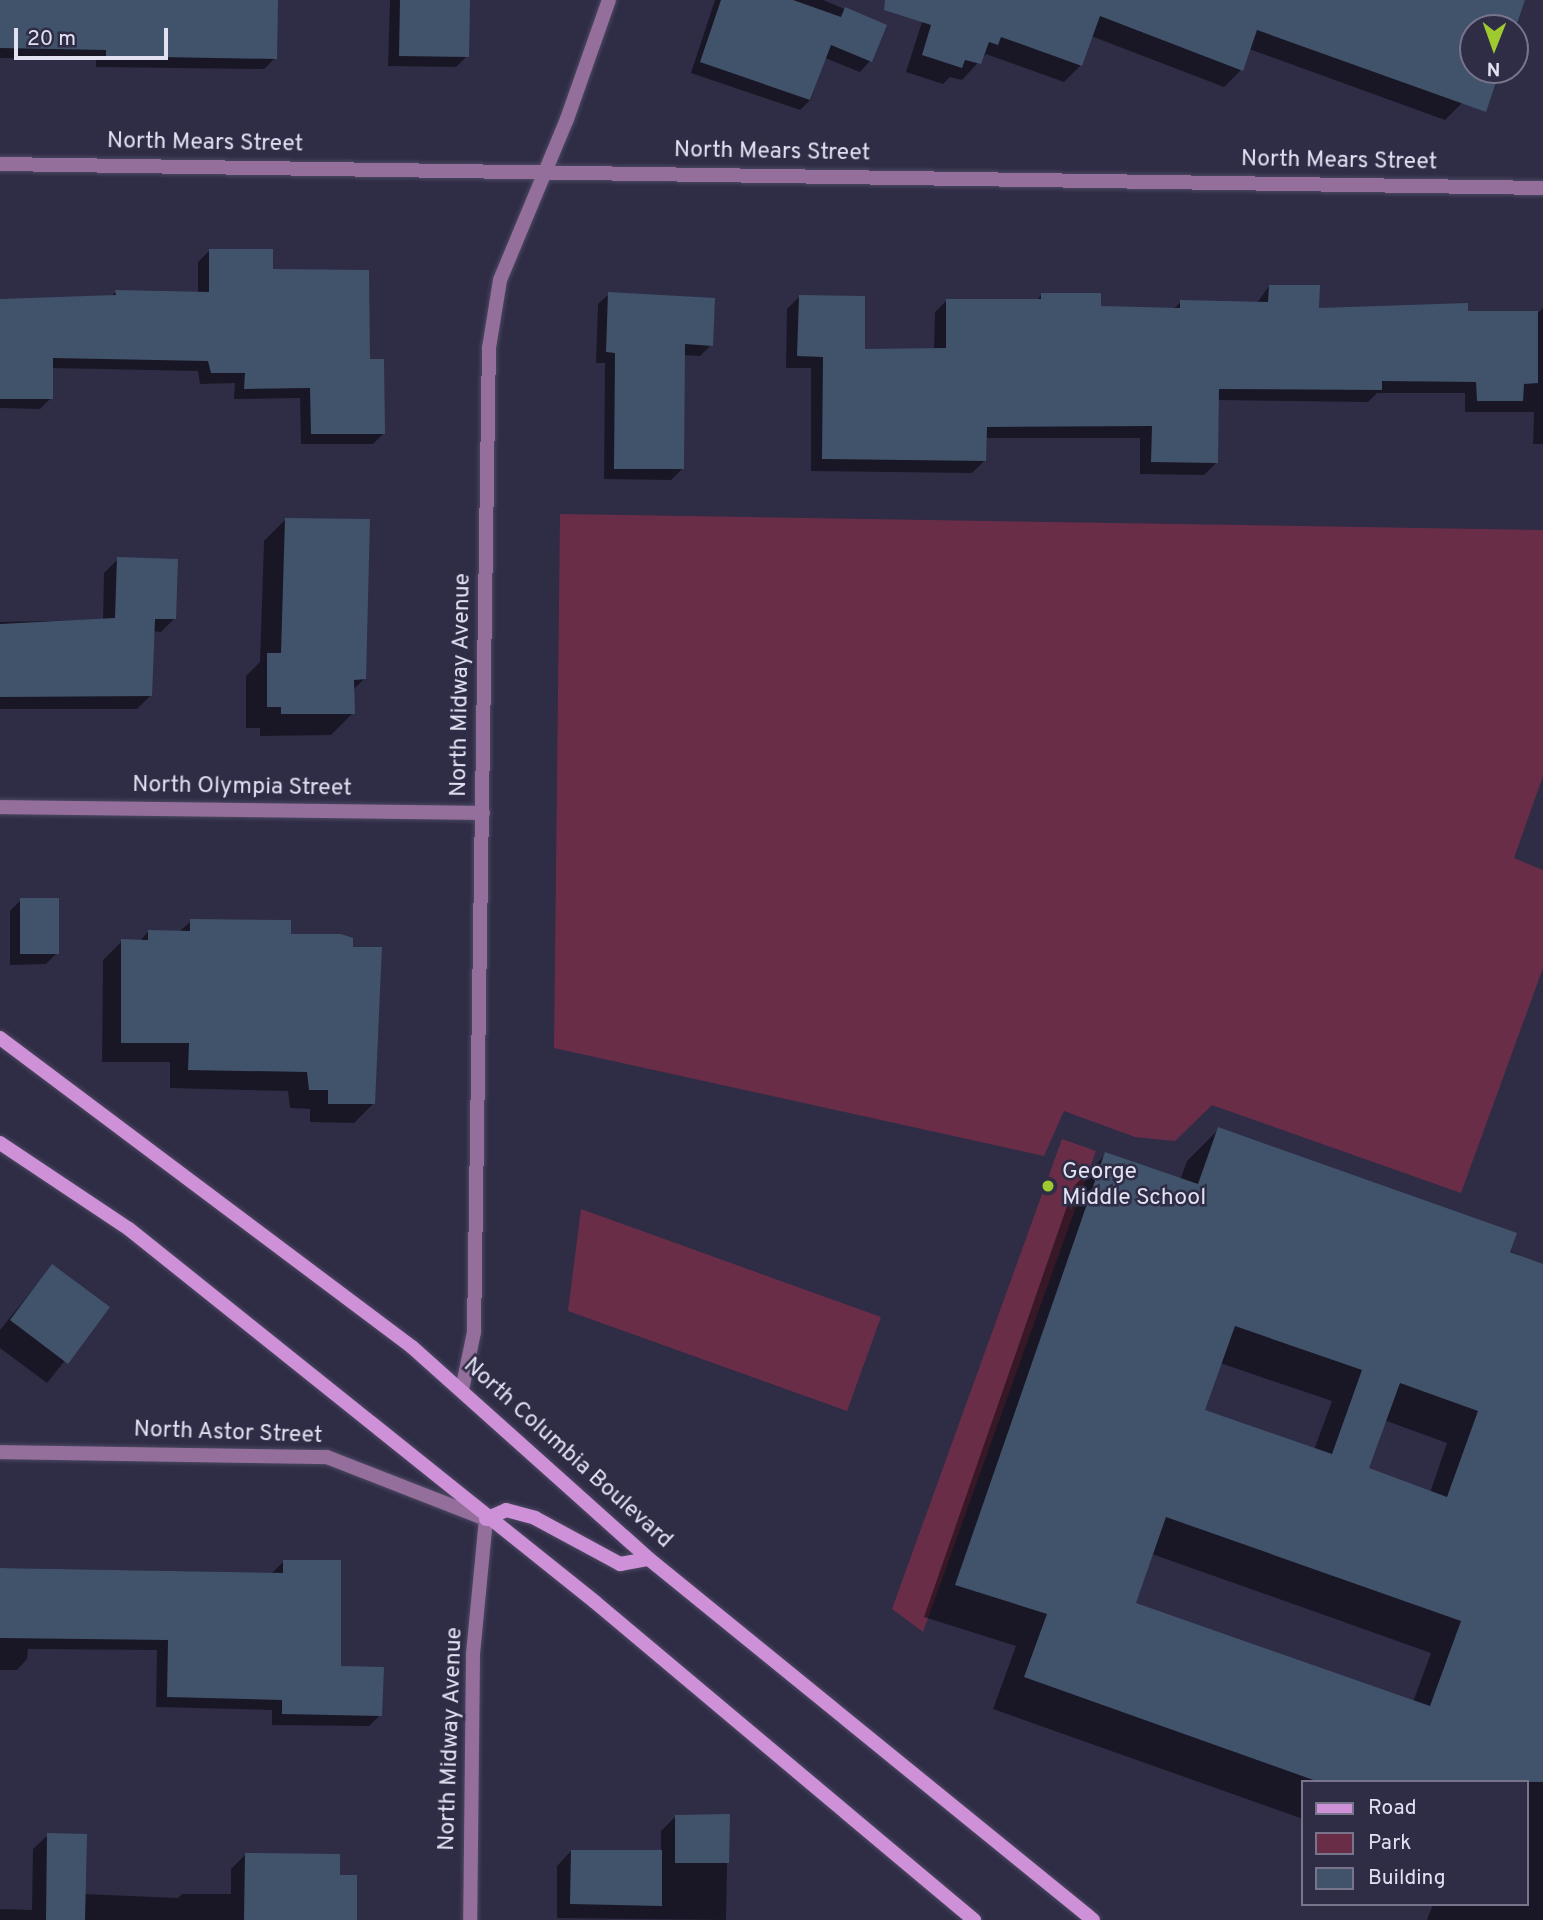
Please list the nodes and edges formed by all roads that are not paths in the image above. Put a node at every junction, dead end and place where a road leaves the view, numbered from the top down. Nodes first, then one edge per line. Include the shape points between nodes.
1 (610, 0) edge
2 (0, 164) edge
3 (544, 172) junction
4 (1543, 188) edge
5 (0, 807) edge
6 (483, 813) junction
7 (0, 1038) edge
8 (0, 1143) edge
9 (462, 1391) junction
10 (0, 1452) edge
11 (486, 1519) junction
12 (649, 1559) junction
13 (470, 1920) edge
14 (974, 1920) edge
15 (1093, 1920) edge

1 - 3 street, North Midway Avenue
2 - 3 street, North Mears Street
3 - 4 street, North Mears Street
3 - 6 street, North Midway Avenue via 500,280 489,348
5 - 6 street, North Olympia Street
6 - 9 street, North Midway Avenue via 474,1332
7 - 9 main road, North Columbia Boulevard via 313,1269
8 - 11 main road via 129,1229
9 - 12 main road, North Columbia Boulevard
10 - 11 street, North Astor Street via 327,1457
11 - 12 main road via 506,1510 535,1518 620,1564
11 - 13 street, North Midway Avenue via 474,1654
11 - 14 main road via 595,1602
12 - 15 main road, North Columbia Boulevard

